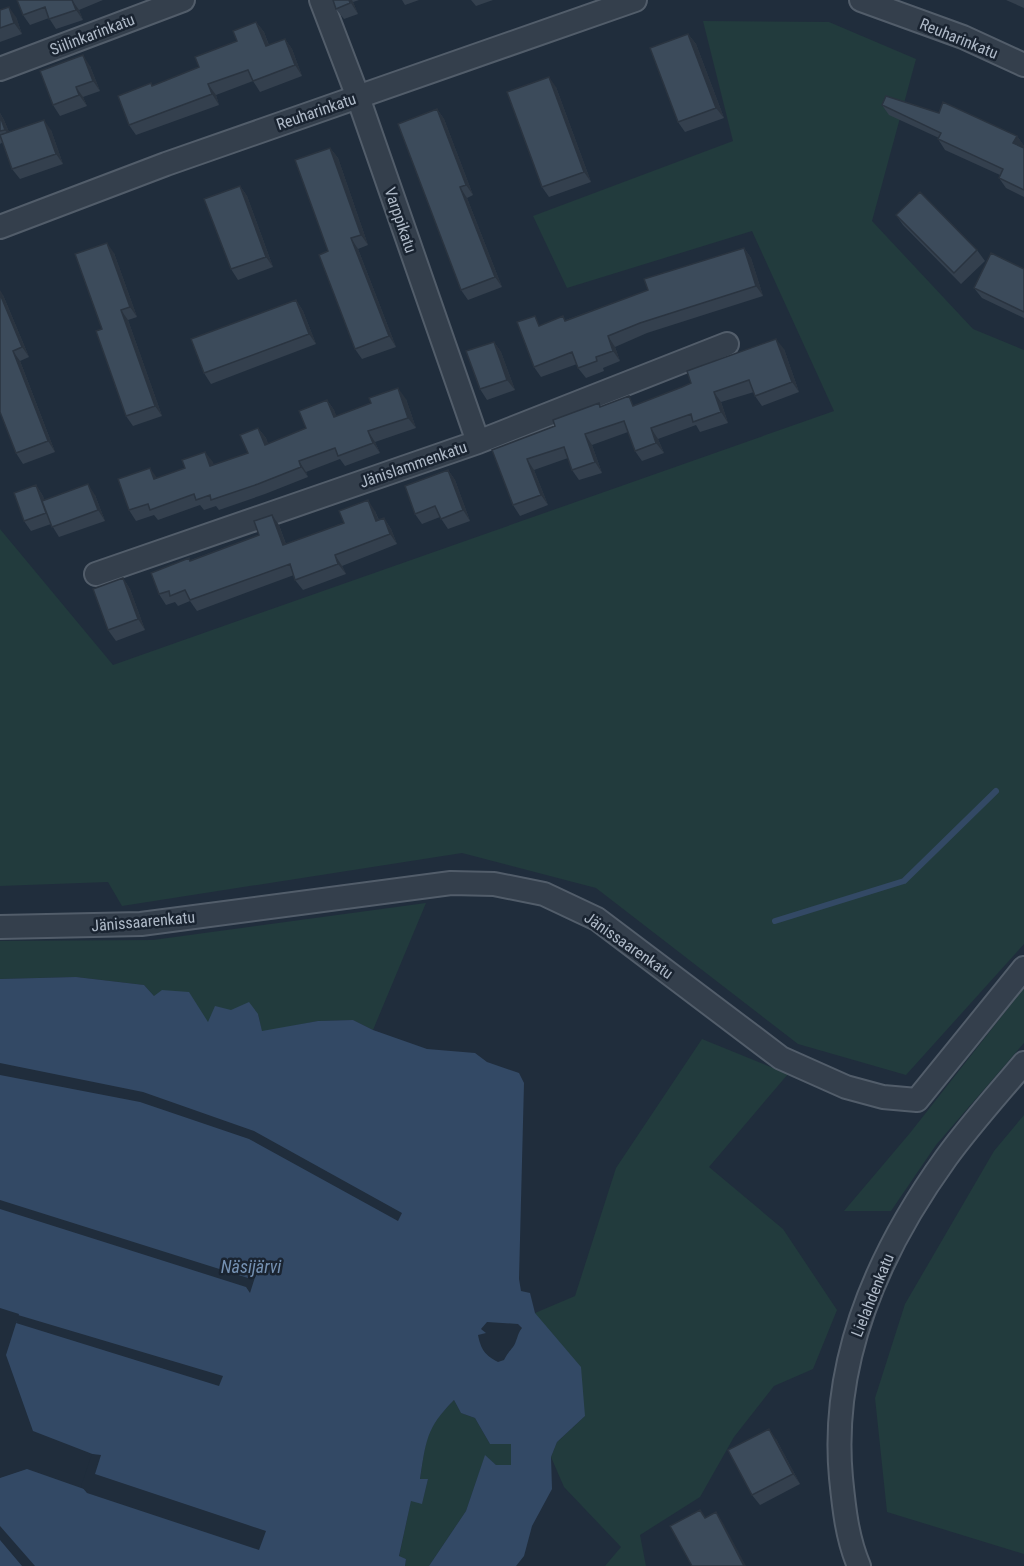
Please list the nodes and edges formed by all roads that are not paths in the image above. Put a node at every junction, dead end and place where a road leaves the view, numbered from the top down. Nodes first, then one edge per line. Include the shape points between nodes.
1 (183, 0) edge
2 (321, 0) edge
3 (635, 0) edge
4 (861, 0) edge
5 (1024, 65) edge
6 (0, 69) edge
7 (358, 97) junction
8 (0, 227) edge
9 (727, 344) dead end
10 (478, 442) junction
11 (96, 574) dead end
12 (0, 927) edge
13 (1024, 968) edge
14 (1024, 1063) edge
15 (859, 1566) edge

1 - 6 street, Siilinkarinkatu
2 - 7 street, Varppikatu
3 - 7 street, Reuharinkatu
4 - 5 street, Reuharinkatu
7 - 8 street, Reuharinkatu
7 - 10 street, Varppikatu
9 - 10 street, Jänislammenkatu
10 - 11 street, Jänislammenkatu
12 - 13 street, Jänissaarenkatu via 141,924 451,883 494,884 544,894 597,919 781,1058 846,1087 883,1097 917,1100
14 - 15 street, Lielahdenkatu via 947,1157 908,1217 874,1282 856,1330 844,1381 839,1462 844,1515

